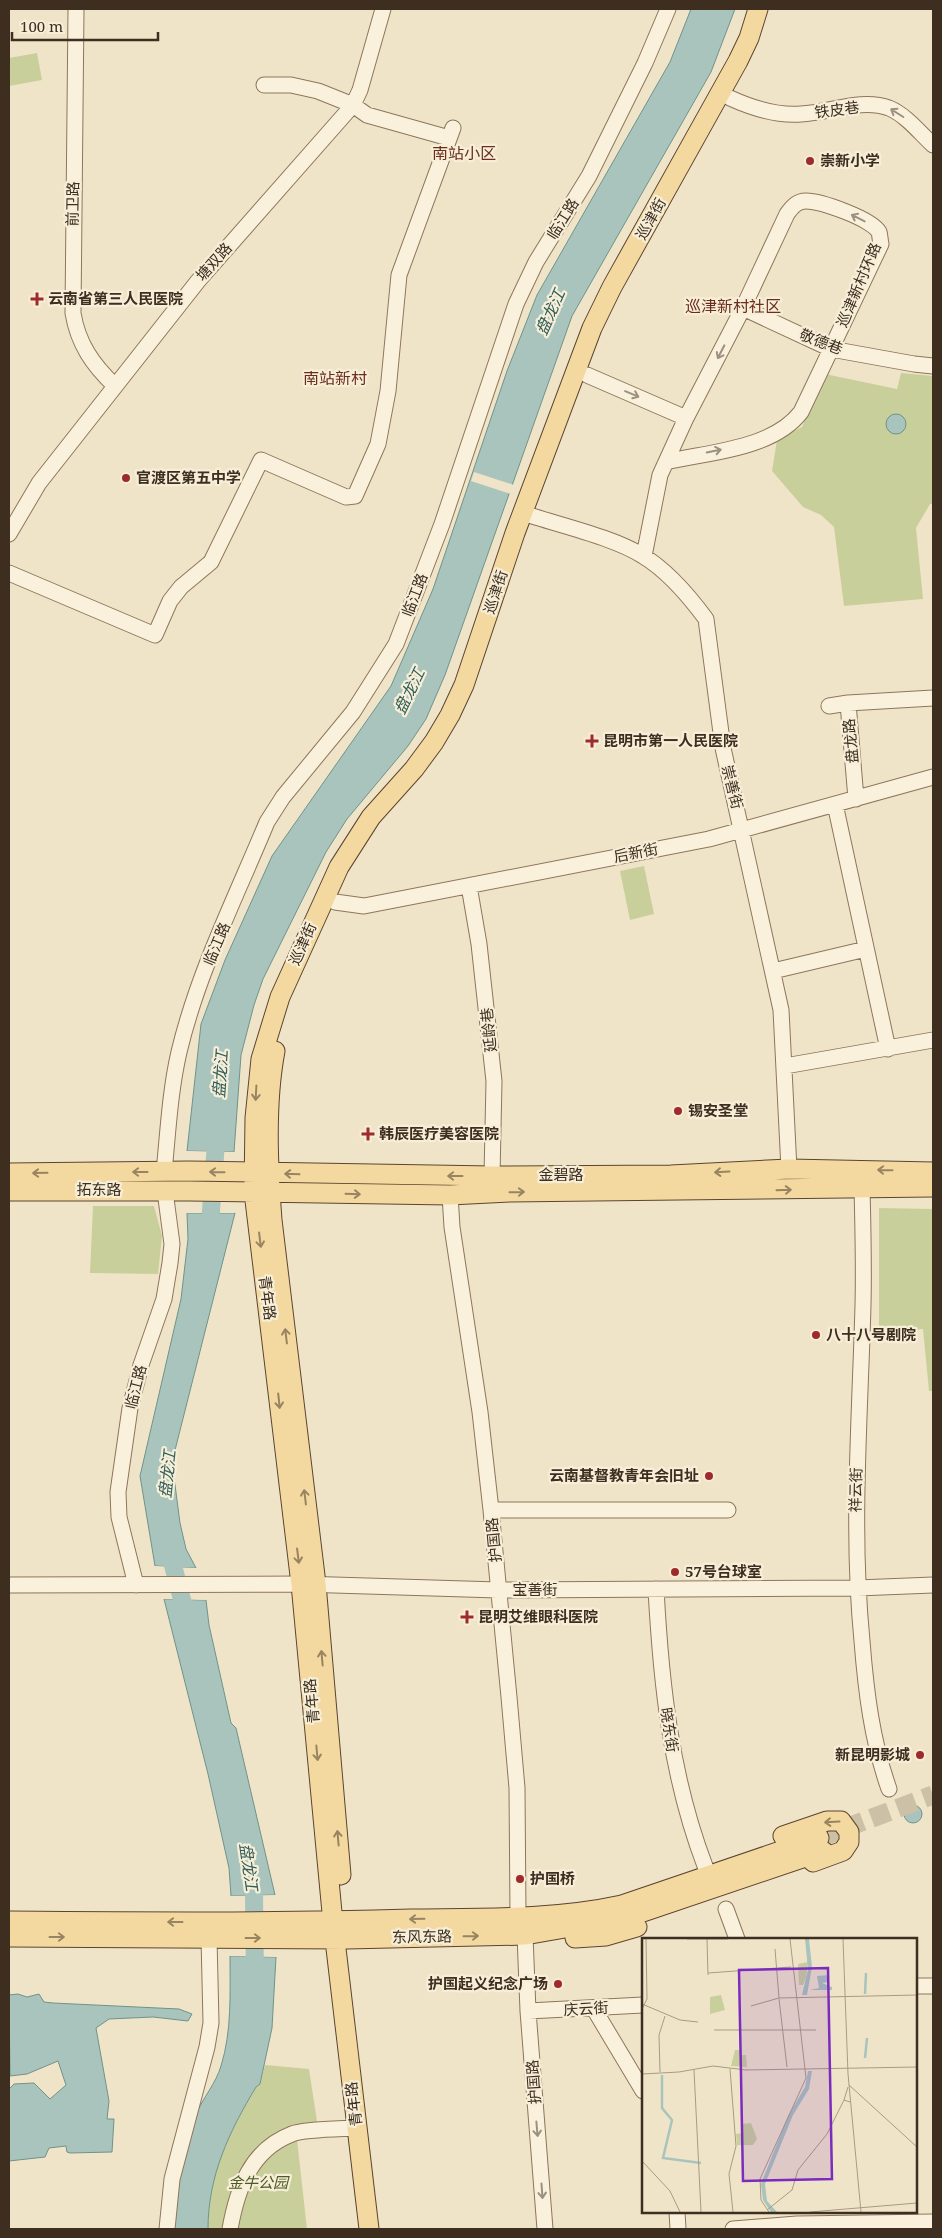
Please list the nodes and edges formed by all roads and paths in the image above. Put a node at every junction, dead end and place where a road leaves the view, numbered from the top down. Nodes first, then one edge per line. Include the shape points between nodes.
1 (76, 9) edge
2 (383, 9) edge
3 (668, 9) edge
4 (758, 9) edge
5 (768, 9) edge
6 (264, 85) dead end
7 (730, 98) junction
8 (353, 105) junction
9 (933, 145) edge
10 (743, 308) junction
11 (831, 349) junction
12 (933, 366) edge
13 (587, 375) junction
14 (115, 386) junction
15 (686, 418) junction
16 (666, 462) junction
17 (528, 515) junction
18 (9, 534) edge
19 (644, 556) junction
20 (9, 573) edge
21 (933, 698) edge
22 (848, 703) junction
23 (830, 706) dead end
24 (933, 776) edge
25 (856, 799) junction
26 (835, 804) junction
27 (742, 830) junction
28 (469, 886) junction
29 (334, 902) junction
30 (866, 949) junction
31 (774, 971) junction
32 (933, 1040) edge
33 (888, 1049) junction
34 (785, 1066) junction
35 (789, 1169) junction
36 (164, 1172) junction
37 (189, 1172) joint
38 (933, 1172) edge
39 (9, 1173) edge
40 (256, 1173) junction
41 (492, 1176) junction
42 (933, 1187) edge
43 (862, 1188) junction
44 (190, 1190) joint
45 (9, 1191) edge
46 (166, 1191) junction
47 (262, 1192) junction
48 (450, 1195) junction
49 (491, 1510) junction
50 (728, 1510) dead end
51 (309, 1584) junction
52 (9, 1585) edge
53 (136, 1585) junction
54 (933, 1585) edge
55 (857, 1588) junction
56 (656, 1589) junction
57 (498, 1590) junction
58 (889, 1789) dead end
59 (705, 1866) junction
60 (726, 1909) dead end
61 (538, 1916) junction
62 (518, 1917) junction
63 (9, 1921) edge
64 (340, 1930) junction
65 (220, 1932) junction
66 (525, 1935) junction
67 (9, 1937) edge
68 (737, 1938) edge
69 (917, 1986) edge
70 (933, 1986) edge
71 (642, 2005) edge
72 (594, 2009) junction
73 (528, 2011) junction
74 (642, 2089) edge
75 (357, 2128) junction
76 (677, 2213) edge
77 (893, 2217) edge
78 (797, 2222) edge
79 (933, 2222) edge
80 (167, 2229) edge
81 (230, 2229) edge
82 (369, 2229) edge
83 (381, 2229) edge
84 (545, 2229) edge
85 (678, 2229) edge
86 (733, 2229) edge

1 - 14 street, 前卫路 via 72,314 77,335 88,357
2 - 8 street, 塘双路
3 - 36 street, 临江路 via 589,176 536,262 516,304 442,524 396,644 354,712 283,796 267,822 190,1013 172,1089
4 - 17 main road, 巡津街 via 738,61 592,328
5 - 7 main road, 巡津街 via 753,53
6 - 8 street via 290,85 318,91
9 -> 7 street, 铁皮巷 via 902,116 888,108 857,106 801,114 754,108
7 - 13 main road, 巡津街 via 616,302
8 - 14 street, 塘双路 via 198,281
8 - 20 street via 367,115 451,133 399,275 388,391 378,444 355,496 346,498 261,460 211,562 170,601 155,635
10 - 11 street, 敬德巷
11 -> 10 street, 巡津新村环路 via 881,244 879,233 873,226 848,213 806,201 795,204 787,214
10 -> 15 street, 巡津新村环路
11 - 12 street, 敬德巷
16 -> 11 street, 巡津新村环路 via 753,443 780,432 801,412
13 -> 15 street
13 - 17 main road, 巡津街
14 - 18 street, 塘双路 via 39,483
15 - 16 street, 巡津新村环路
16 - 19 street via 660,475
17 - 19 street, 崇善街 via 624,546
17 - 29 main road, 巡津街 via 484,662 456,724 422,774 372,831
17 -> 40 main road, 巡津街 via 450,716 414,769 357,836 339,867 280,997 257,1083
19 - 27 street, 崇善街 via 694,602 706,619 723,748
21 - 22 street
22 - 23 street, 盘龙路
22 - 25 street, 盘龙路
24 - 25 street, 后新街
25 - 26 street, 后新街
26 - 27 street, 后新街
26 - 30 street
27 - 28 street, 后新街
27 - 31 street, 崇善街
28 - 29 street, 后新街 via 364,906
28 - 41 street, 延龄巷 via 480,944 494,1081
29 - 40 main road, 巡津街 via 289,1001 278,1034
30 - 31 street
30 - 33 street
31 - 34 street, 崇善街
32 - 33 street
33 - 34 street
34 - 35 street, 崇善街
38 -> 35 main road, 金碧路
35 -> 41 main road, 金碧路 via 671,1175
36 - 37 main road, 拓东路
36 -> 39 main road, 拓东路
40 -> 37 main road, 金碧路
41 -> 40 main road, 金碧路
40 - 47 main road, 青年路
42 - 43 main road, 金碧路
48 -> 43 main road, 金碧路
43 - 55 street, 祥云街
44 - 46 main road, 拓东路
44 - 47 main road, 金碧路
45 - 46 main road, 拓东路
46 - 53 street, 临江路 via 172,1244 170,1263 164,1299 130,1408 118,1492 119,1517
47 -> 48 main road, 金碧路
47 - 51 main road, 青年路
48 - 49 street, 护国路
49 - 50 street
49 - 57 street, 护国路
51 - 53 street, 宝善街
51 - 57 street, 宝善街
51 - 64 main road, 青年路
52 - 53 street, 宝善街
54 - 55 street, 宝善街
55 - 56 street, 宝善街
55 - 58 street, 祥云街 via 870,1721
56 - 57 street, 宝善街
56 - 59 street, 晓东街 via 672,1750
57 - 62 street, 护国路 via 517,1788
59 - 61 main road via 640,1890 582,1902
66 -> 59 main road via 565,1939 606,1936 640,1926 844,1851 849,1842 849,1832 842,1822 827,1821
60 - 68 street
61 - 62 main road, 东风东路
61 - 66 main road, 东风东路 via 622,1906 821,1844 628,1917
62 -> 64 main road, 东风东路
65 -> 63 main road, 东风东路
64 - 65 main road, 东风东路
64 -> 66 main road, 东风东路
64 - 75 main road, 青年路
64 - 83 main road, 青年路
67 -> 65 main road, 东风东路
65 - 80 street via 208,2047 172,2179
66 - 73 street, 护国路
69 - 70 street
71 - 72 street, 庆云街
72 - 73 street, 庆云街
72 - 74 street
73 -> 84 street, 护国路
75 - 81 street via 292,2134 268,2149 246,2172 234,2205
75 - 82 main road, 青年路
76 - 85 street
77 - 78 street
77 - 79 street
78 - 86 street

